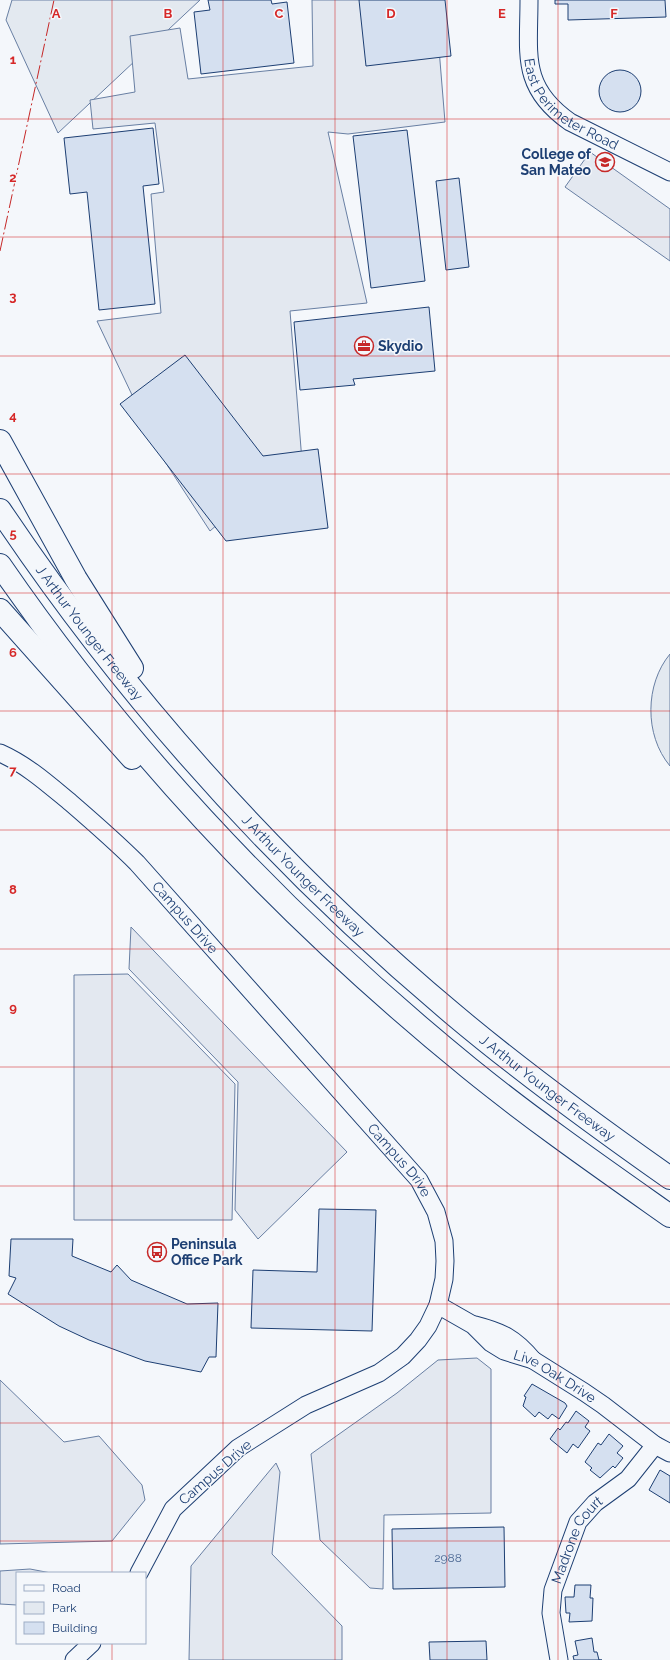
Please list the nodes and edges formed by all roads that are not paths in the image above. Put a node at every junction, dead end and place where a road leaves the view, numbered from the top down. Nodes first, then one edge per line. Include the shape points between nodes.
1 (528, 0) edge
2 (670, 172) edge
3 (0, 441) edge
4 (0, 510) edge
5 (0, 565) edge
6 (0, 610) edge
7 (184, 750) junction
8 (0, 753) edge
9 (233, 850) junction
10 (670, 1178) edge
11 (670, 1216) edge
12 (438, 1305) junction
13 (663, 1449) edge
14 (140, 1572) edge
15 (91, 1644) edge
16 (74, 1660) edge
17 (559, 1660) edge

1 - 2 street, East Perimeter Road via 530,66 534,84 541,96 570,122
3 - 7 highway via 76,579
4 - 7 highway, J Arthur Younger Freeway via 85,628
5 - 9 highway via 105,705
6 - 9 highway via 128,754
7 - 10 highway, J Arthur Younger Freeway via 292,865 405,973 549,1091
8 - 12 street, Campus Drive via 38,775 129,855 419,1180 436,1212 444,1241 445,1269
9 - 11 highway via 329,946 441,1045 547,1128
12 - 13 street, Live Oak Drive via 473,1325 508,1336 533,1360 603,1405
12 - 14 street, Campus Drive via 418,1340 390,1366 368,1379 292,1413 233,1453 173,1509
13 - 17 street, Madrone Court via 628,1479 595,1502 578,1522 553,1590 551,1613
15 - 16 street

